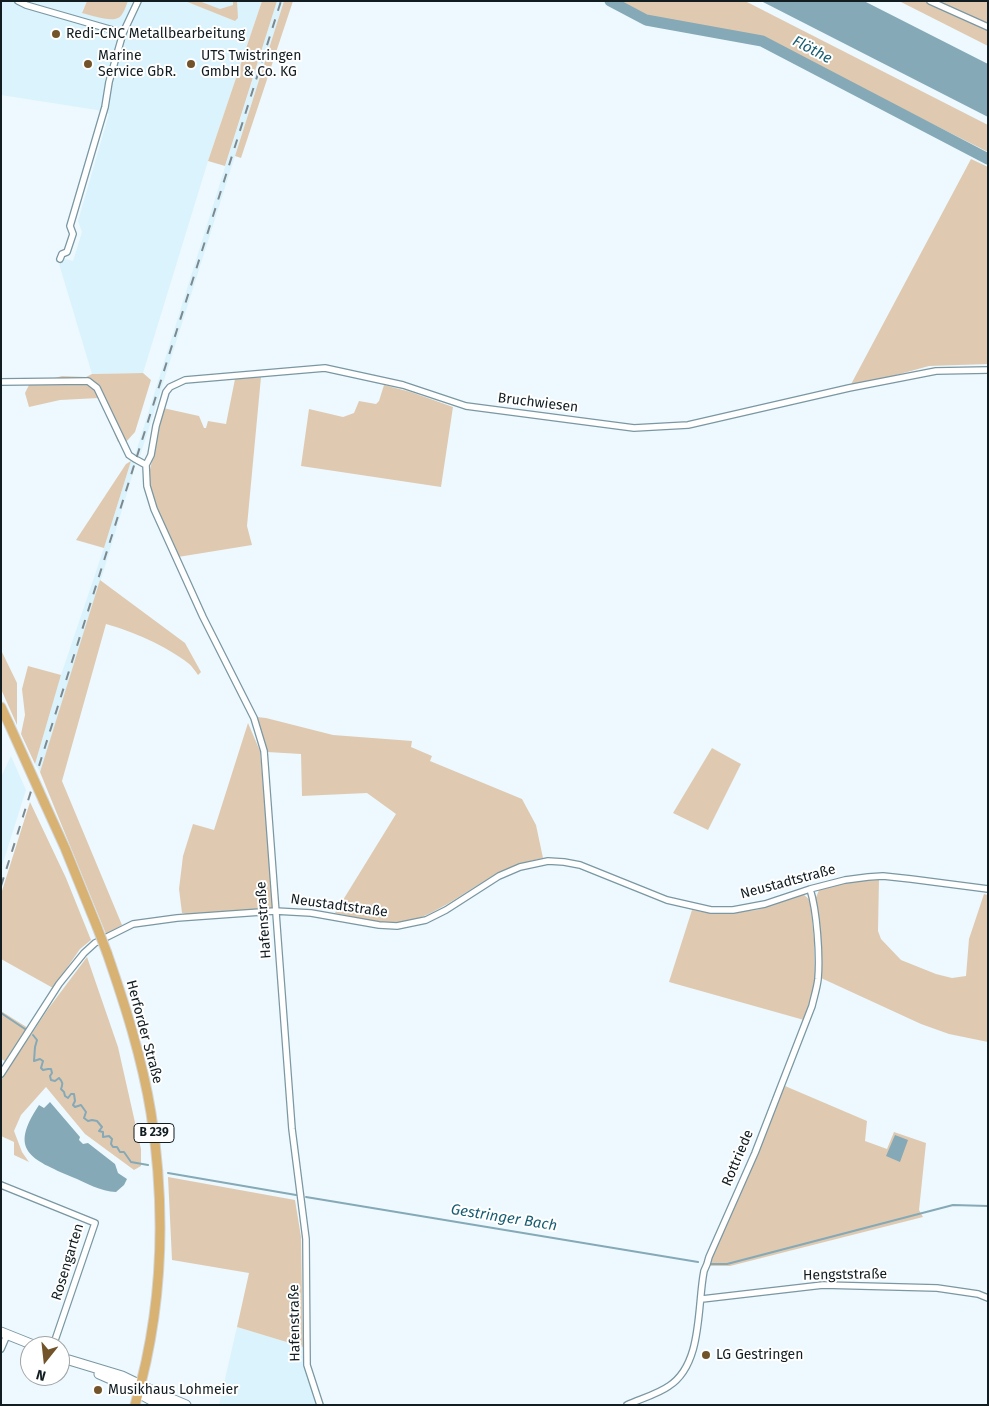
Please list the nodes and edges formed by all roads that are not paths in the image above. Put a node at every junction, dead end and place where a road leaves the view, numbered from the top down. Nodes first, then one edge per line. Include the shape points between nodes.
1 (18, 1) edge
2 (138, 1) edge
3 (930, 1) edge
4 (988, 26) edge
5 (123, 33) junction
6 (60, 259) dead end
7 (988, 370) edge
8 (1, 382) edge
9 (146, 465) junction
10 (1, 708) edge
11 (988, 881) edge
12 (986, 888) edge
13 (810, 889) junction
14 (276, 911) junction
15 (1, 1074) edge
16 (1, 1185) edge
17 (988, 1298) edge
18 (702, 1299) junction
19 (4, 1334) edge
20 (56, 1336) edge
21 (20, 1340) edge
22 (1, 1349) edge
23 (70, 1360) edge
24 (70, 1360) edge
25 (141, 1384) junction
26 (138, 1394) junction
27 (135, 1405) edge
28 (170, 1405) edge
29 (186, 1405) edge
30 (320, 1405) edge
31 (627, 1405) edge

1 - 5 street
2 - 5 street
3 - 4 street
5 - 6 street via 109,82 106,107 70,226 73,234 67,252
7 - 9 street, Bruchwiesen via 936,371 688,425 634,428 466,406 403,385 325,368 185,380 166,392
8 - 9 street via 88,381 96,388 129,455
9 - 14 street, Hafenstraße via 154,509 254,718 264,751
10 - 25 main road, Herforder Straße / B 239, bridge via 65,848 107,952 141,1064 159,1179 159,1268 152,1334
11 - 12 street
12 - 13 street, Neustadtstraße via 883,876 846,880
13 - 14 street, Neustadtstraße via 760,906 711,910 667,900 580,865 548,861 520,867 500,876 426,920 397,926
13 - 18 street, Rottriede via 817,941 816,991 755,1153 709,1257 704,1271
14 - 15 street, Neustadtstraße via 133,924 95,943 59,984
14 - 30 street, Hafenstraße via 292,1129 306,1238 307,1365
16 - 20 street, Rosengarten via 95,1223
17 - 18 street, Hengststraße via 937,1288 823,1285
18 - 31 street, Rottriede via 697,1337 680,1378 669,1387
19 - 21 main road
19 - 22 street
23 - 25 main road
24 - 26 main road
25 - 26 main road, B 239
25 - 29 main road
26 - 27 main road, B 239
26 - 28 main road

